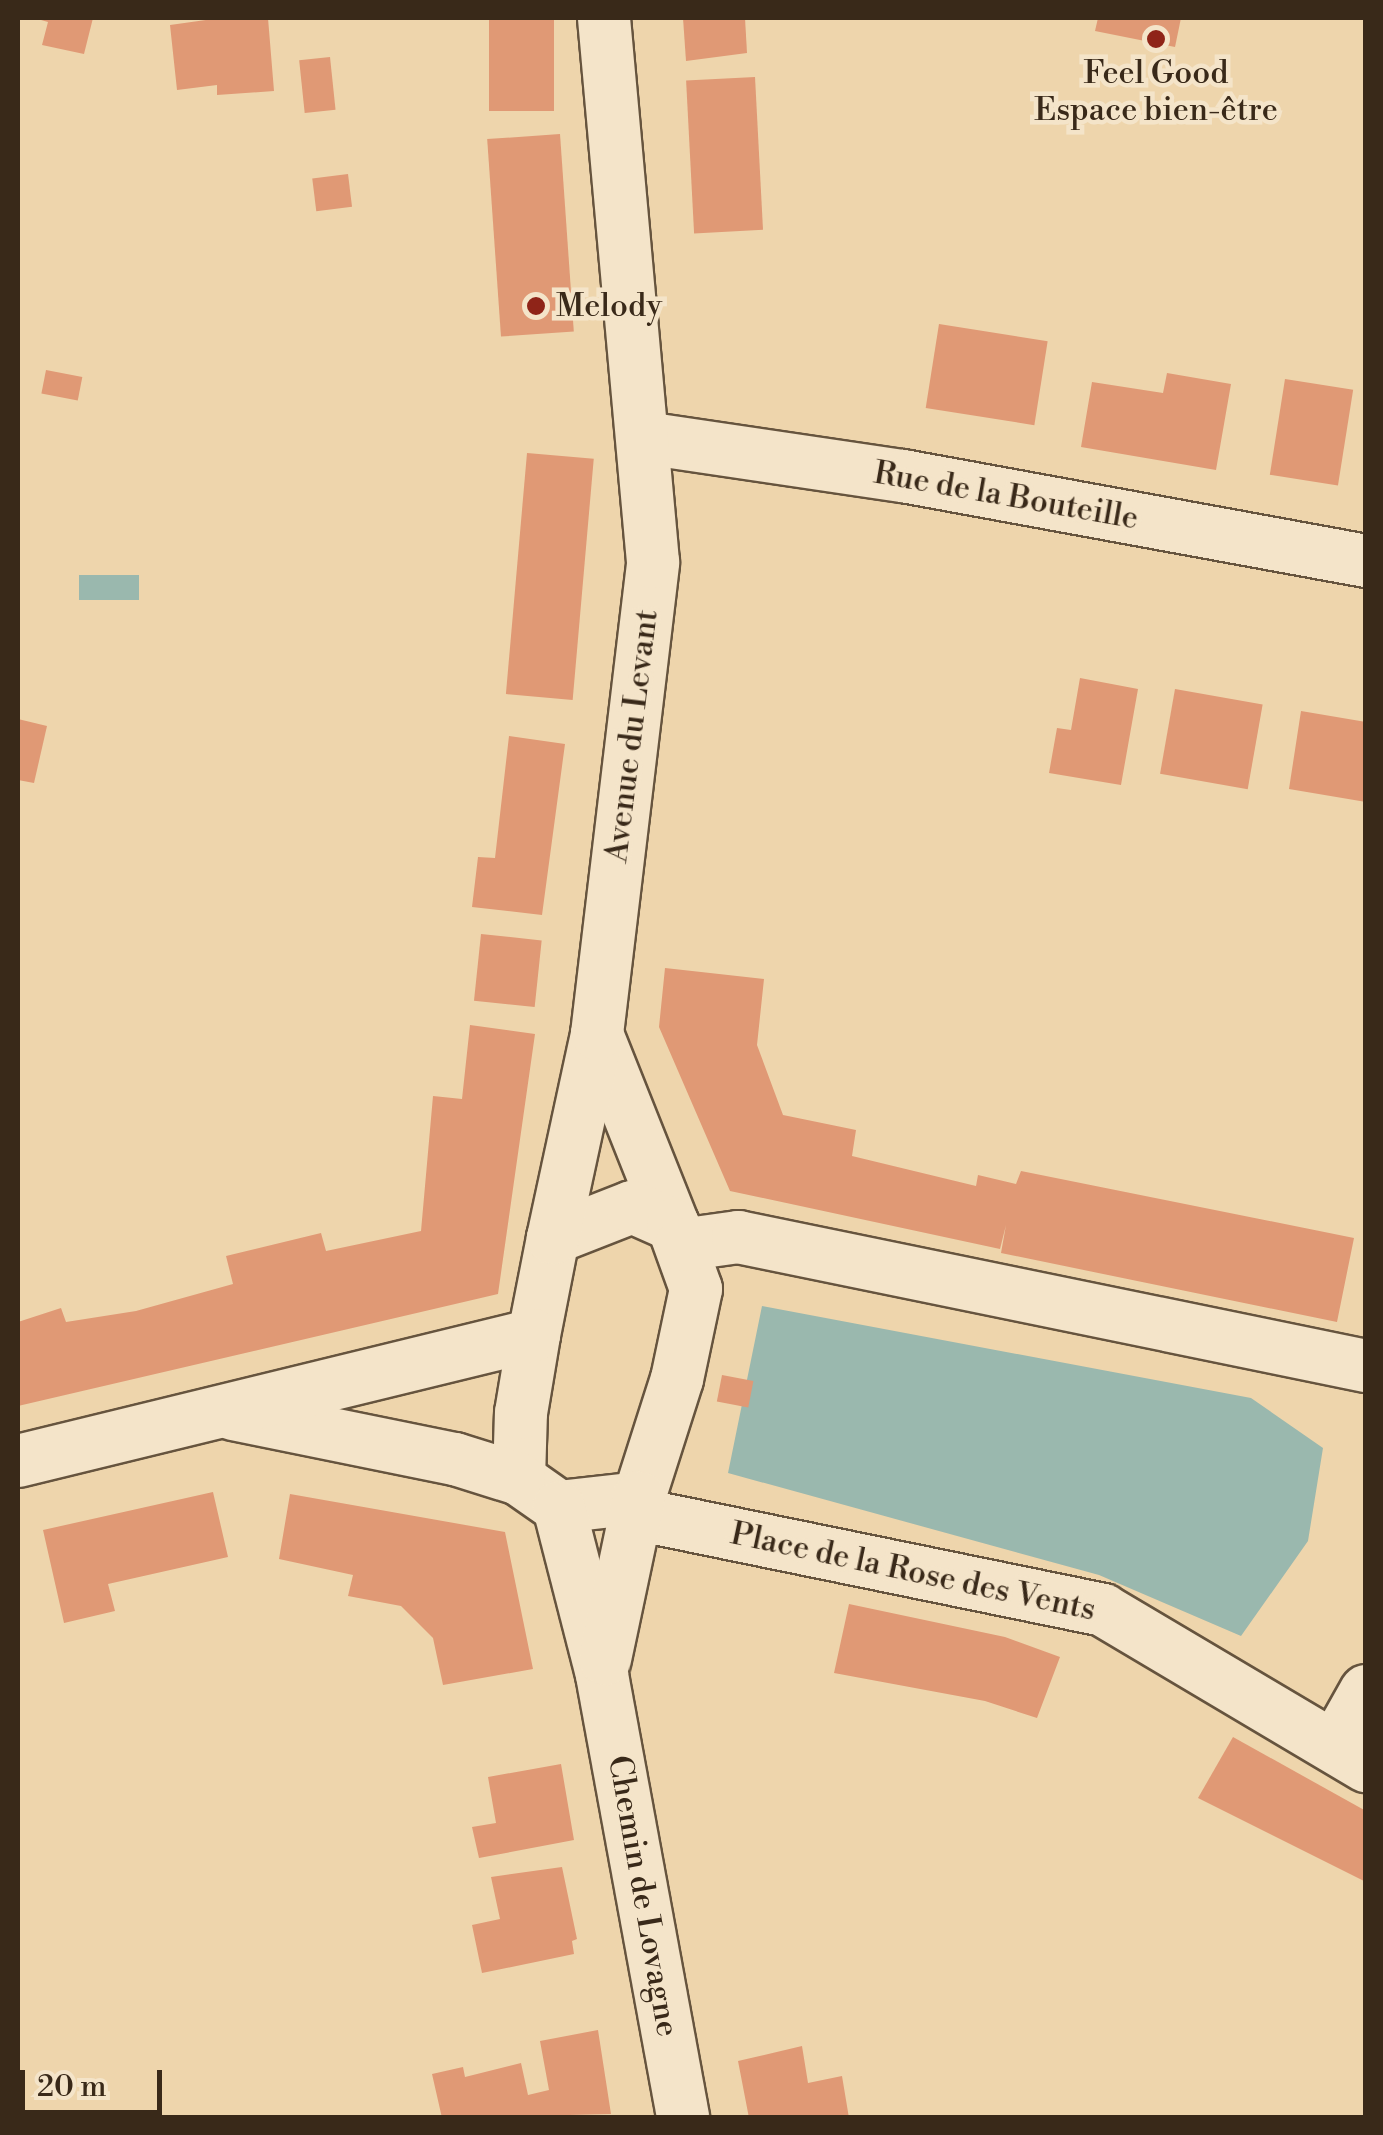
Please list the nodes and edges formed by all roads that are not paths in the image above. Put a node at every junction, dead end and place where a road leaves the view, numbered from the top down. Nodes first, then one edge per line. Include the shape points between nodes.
1 (604, 18) edge
2 (645, 438) junction
3 (1366, 561) edge
4 (597, 1034) junction
5 (677, 1235) junction
6 (553, 1238) junction
7 (534, 1335) junction
8 (1366, 1366) edge
9 (222, 1411) junction
10 (18, 1462) edge
11 (539, 1493) junction
12 (638, 1506) junction
13 (602, 1675) junction
14 (1366, 1690) edge
15 (1350, 1756) edge
16 (684, 2118) edge

1 - 2 street, Avenue du Levant
2 - 3 street, Rue de la Bouteille via 903,476
2 - 4 street, Avenue du Levant via 653,562
4 - 5 street, Avenue du Levant
4 - 6 street, Avenue du Levant
5 - 6 street via 632,1207
5 - 8 street via 738,1238
5 - 12 street, Avenue du Levant via 696,1289
6 - 7 street, Avenue du Levant
7 - 9 street
7 - 11 street, Chemin de Lovagne via 521,1412
9 - 10 street
9 - 11 street via 455,1459
11 - 12 street, Place de la Rose des Vents
11 - 13 street, Chemin de Lovagne
12 - 13 street, Chemin de Lovagne
12 - 15 street, Place de la Rose des Vents via 1102,1610
13 - 16 street, Chemin de Lovagne
14 - 15 street, Place de la Rose des Vents

